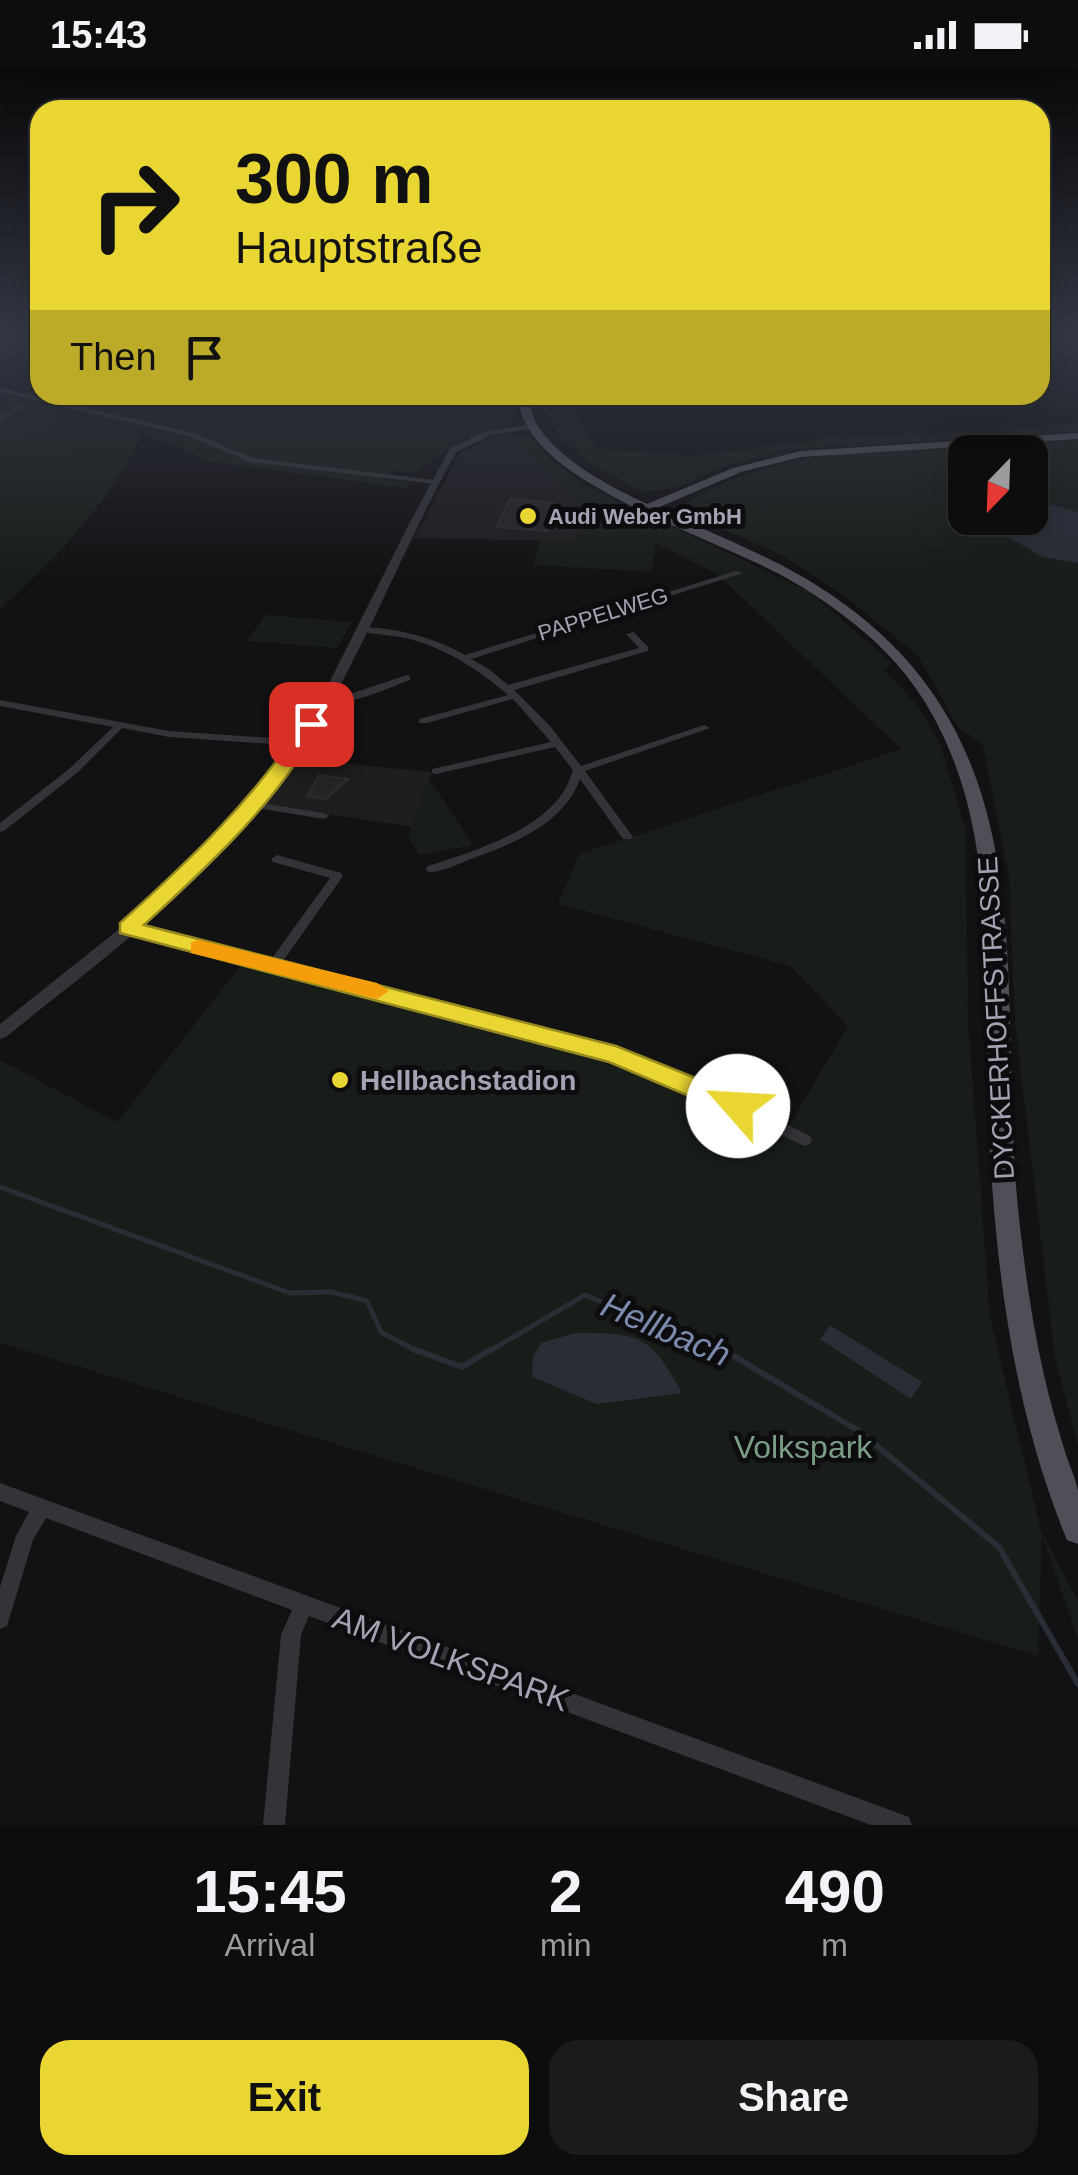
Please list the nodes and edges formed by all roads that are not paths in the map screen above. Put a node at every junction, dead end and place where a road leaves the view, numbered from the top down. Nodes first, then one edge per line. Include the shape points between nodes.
1 (117, 417) edge
2 (523, 417) edge
3 (528, 417) edge
4 (535, 428) junction
5 (499, 430) junction
6 (483, 435) junction
7 (1078, 436) edge
8 (435, 482) junction
9 (676, 496) junction
10 (647, 508) junction
11 (681, 522) junction
12 (739, 573) dead end
13 (360, 629) junction
14 (630, 634) dead end
15 (468, 657) junction
16 (407, 678) dead end
17 (512, 692) junction
18 (324, 700) junction
19 (0, 703) edge
20 (422, 721) dead end
21 (119, 726) junction
22 (705, 728) dead end
23 (300, 742) junction
24 (556, 744) junction
25 (578, 770) junction
26 (436, 771) dead end
27 (254, 805) junction
28 (324, 816) dead end
29 (0, 828) edge
30 (627, 837) dead end
31 (277, 859) dead end
32 (432, 869) dead end
33 (128, 928) junction
34 (274, 965) junction
35 (0, 1033) edge
36 (805, 1140) dead end
37 (0, 1492) edge
38 (1072, 1499) edge
39 (42, 1508) junction
40 (1078, 1529) edge
41 (304, 1604) junction
42 (0, 1620) edge
43 (274, 1825) edge
44 (901, 1825) edge

1 - 8 street via 191,434 250,460
2 - 5 street
3 - 4 main road, DYCKERHOFFSTRASSE
4 - 5 street
4 - 6 street
4 - 10 main road, DYCKERHOFFSTRASSE via 586,476
5 - 6 street
6 - 8 street via 453,450
7 - 9 main road via 801,454 737,470
8 - 13 street
9 - 10 main road
9 - 11 main road via 672,513
10 - 11 main road, DYCKERHOFFSTRASSE
11 - 38 main road, DYCKERHOFFSTRASSE via 768,561 860,623 924,687 964,755 986,832 993,898 1009,1252 1022,1338
12 - 15 street, PAPPELWEG
13 - 15 street via 418,635
13 - 18 street
14 - 17 street via 645,650
15 - 17 street
16 - 18 street
17 - 20 street
17 - 24 street
18 - 23 street
19 - 21 street
21 - 23 street
21 - 29 street
22 - 25 street
23 - 27 street
24 - 25 street
24 - 26 street
25 - 30 street
25 - 32 street via 567,796 546,816 496,848
27 - 28 street
27 - 33 street
31 - 34 street via 337,876
33 - 34 street
33 - 35 street
34 - 36 street via 616,1055 686,1080
37 - 39 street, AM VOLKSPARK
38 - 40 main road, DYCKERHOFFSTRASSE
39 - 41 street, AM VOLKSPARK
39 - 42 street via 24,1536
41 - 43 street via 291,1635
41 - 44 street, AM VOLKSPARK

